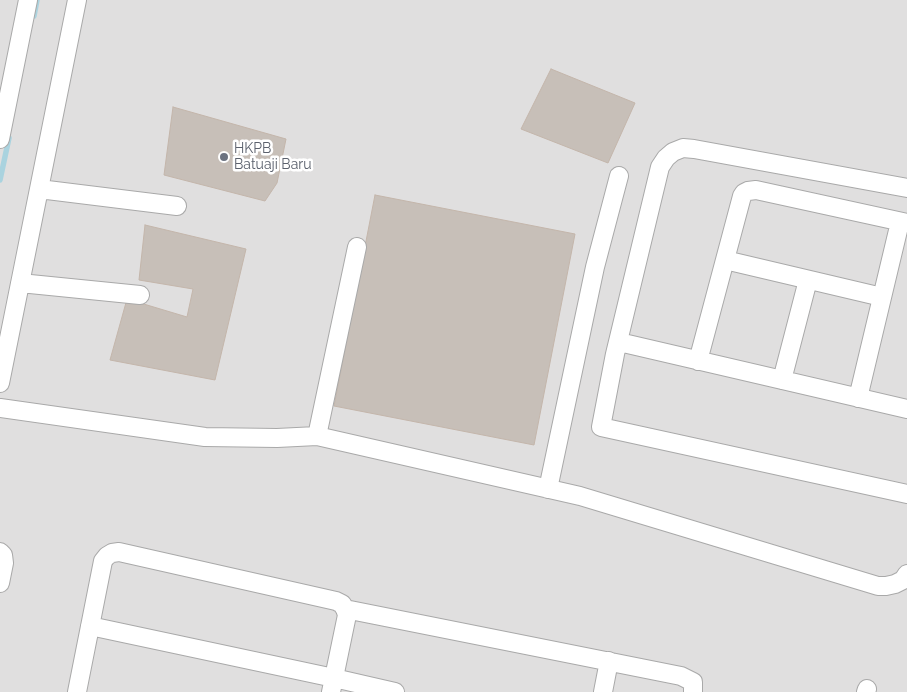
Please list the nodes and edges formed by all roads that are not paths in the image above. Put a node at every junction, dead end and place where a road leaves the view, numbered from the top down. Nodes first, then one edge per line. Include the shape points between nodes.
1 (28, 0) edge
2 (77, 0) edge
3 (0, 139) edge
4 (619, 176) dead end
5 (907, 188) edge
6 (39, 189) junction
7 (177, 206) dead end
8 (904, 223) edge
9 (356, 247) dead end
10 (725, 260) junction
11 (808, 280) junction
12 (20, 283) junction
13 (140, 295) dead end
14 (882, 297) junction
15 (619, 342) junction
16 (698, 361) junction
17 (782, 380) junction
18 (0, 383) edge
19 (858, 398) junction
20 (0, 408) edge
21 (907, 409) edge
22 (316, 436) junction
23 (548, 489) junction
24 (907, 494) edge
25 (0, 552) edge
26 (907, 574) edge
27 (0, 583) edge
28 (345, 609) junction
29 (90, 626) junction
30 (609, 662) junction
31 (332, 685) edge
32 (77, 692) edge
33 (395, 692) edge
34 (603, 692) edge
35 (693, 692) edge

1 - 3 street
2 - 6 street
4 - 23 street via 595,268
5 - 15 street via 694,149 683,148 673,152 660,167
6 - 7 street
6 - 12 street
8 - 10 street via 756,190 748,191 742,196
8 - 14 street
9 - 22 street
10 - 11 street
10 - 16 street
11 - 14 street
11 - 17 street
12 - 13 street
12 - 18 street
14 - 19 street
15 - 16 street
15 - 24 street via 601,427
16 - 17 street
17 - 19 street
19 - 21 street
20 - 22 street via 205,438
22 - 23 street
23 - 26 street via 878,586 895,584
25 - 27 street via 4,563
28 - 29 street via 336,601 119,552 112,553 103,561
28 - 30 street
28 - 31 street via 347,615
29 - 31 street
29 - 32 street
30 - 34 street
30 - 35 street via 681,676 693,682
31 - 33 street

